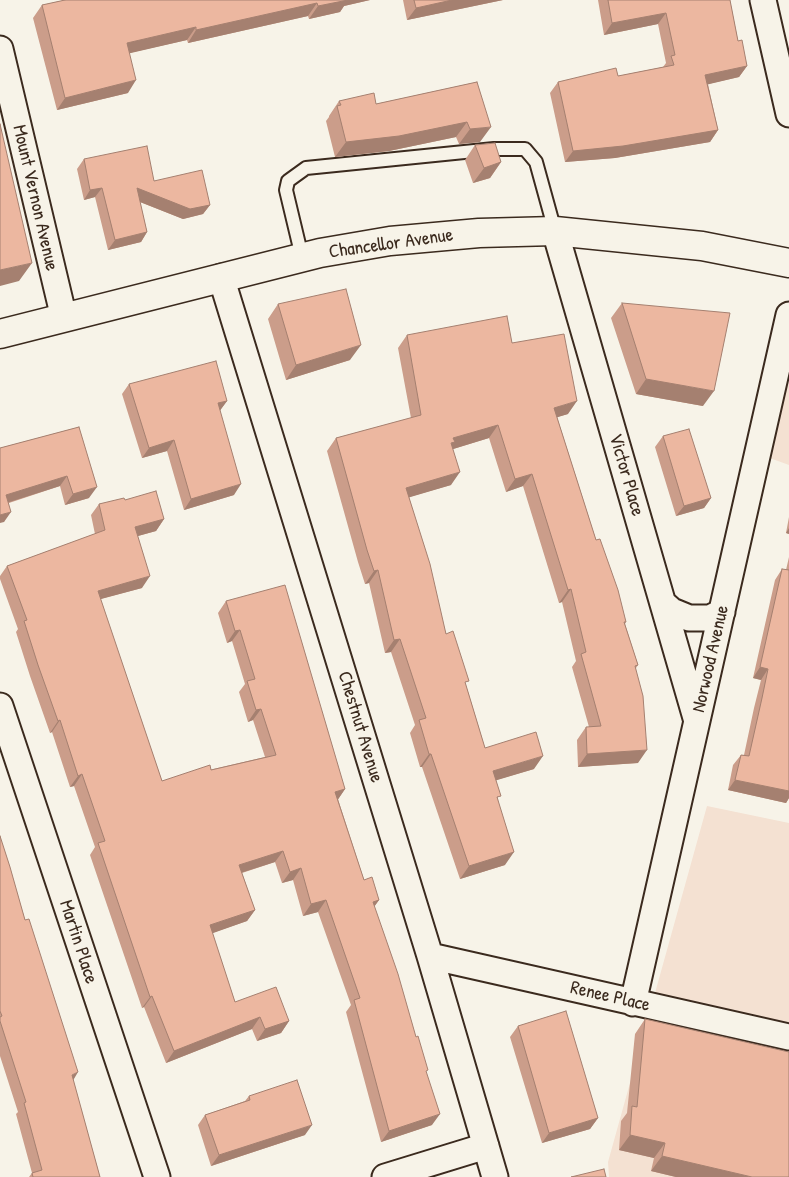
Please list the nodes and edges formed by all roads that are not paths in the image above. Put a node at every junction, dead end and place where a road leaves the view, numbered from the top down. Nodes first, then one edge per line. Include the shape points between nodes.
1 (763, 0) edge
2 (0, 49) edge
3 (789, 114) edge
4 (555, 231) junction
5 (302, 257) junction
6 (789, 264) edge
7 (222, 277) junction
8 (789, 315) edge
9 (64, 318) junction
10 (0, 334) edge
11 (663, 603) junction
12 (722, 612) junction
13 (0, 706) edge
14 (697, 720) junction
15 (430, 956) junction
16 (633, 1002) junction
17 (789, 1038) edge
18 (486, 1146) junction
19 (157, 1177) edge
20 (385, 1177) edge
21 (495, 1177) edge

1 - 3 street
2 - 9 street, Mount Vernon Avenue
4 - 5 main road, Chancellor Avenue via 479,233 390,241
4 - 5 lane via 536,162 525,149 494,149 306,168 288,182 286,190
4 - 6 main road, Chancellor Avenue via 702,246
4 - 11 street, Victor Place
5 - 7 main road, Chancellor Avenue
7 - 9 main road, Chancellor Avenue
7 - 15 street, Chestnut Avenue
8 - 12 street, Norwood Avenue
9 - 10 main road, Chancellor Avenue
11 - 12 street via 672,611 690,618 710,618
11 - 14 street, Victor Place
12 - 14 street, Norwood Avenue
13 - 19 street, Martin Place
14 - 16 street, Norwood Avenue
15 - 16 street, Renee Place
15 - 18 street, Chestnut Avenue
16 - 17 street, Renee Place
18 - 20 street
18 - 21 street, Chestnut Avenue

